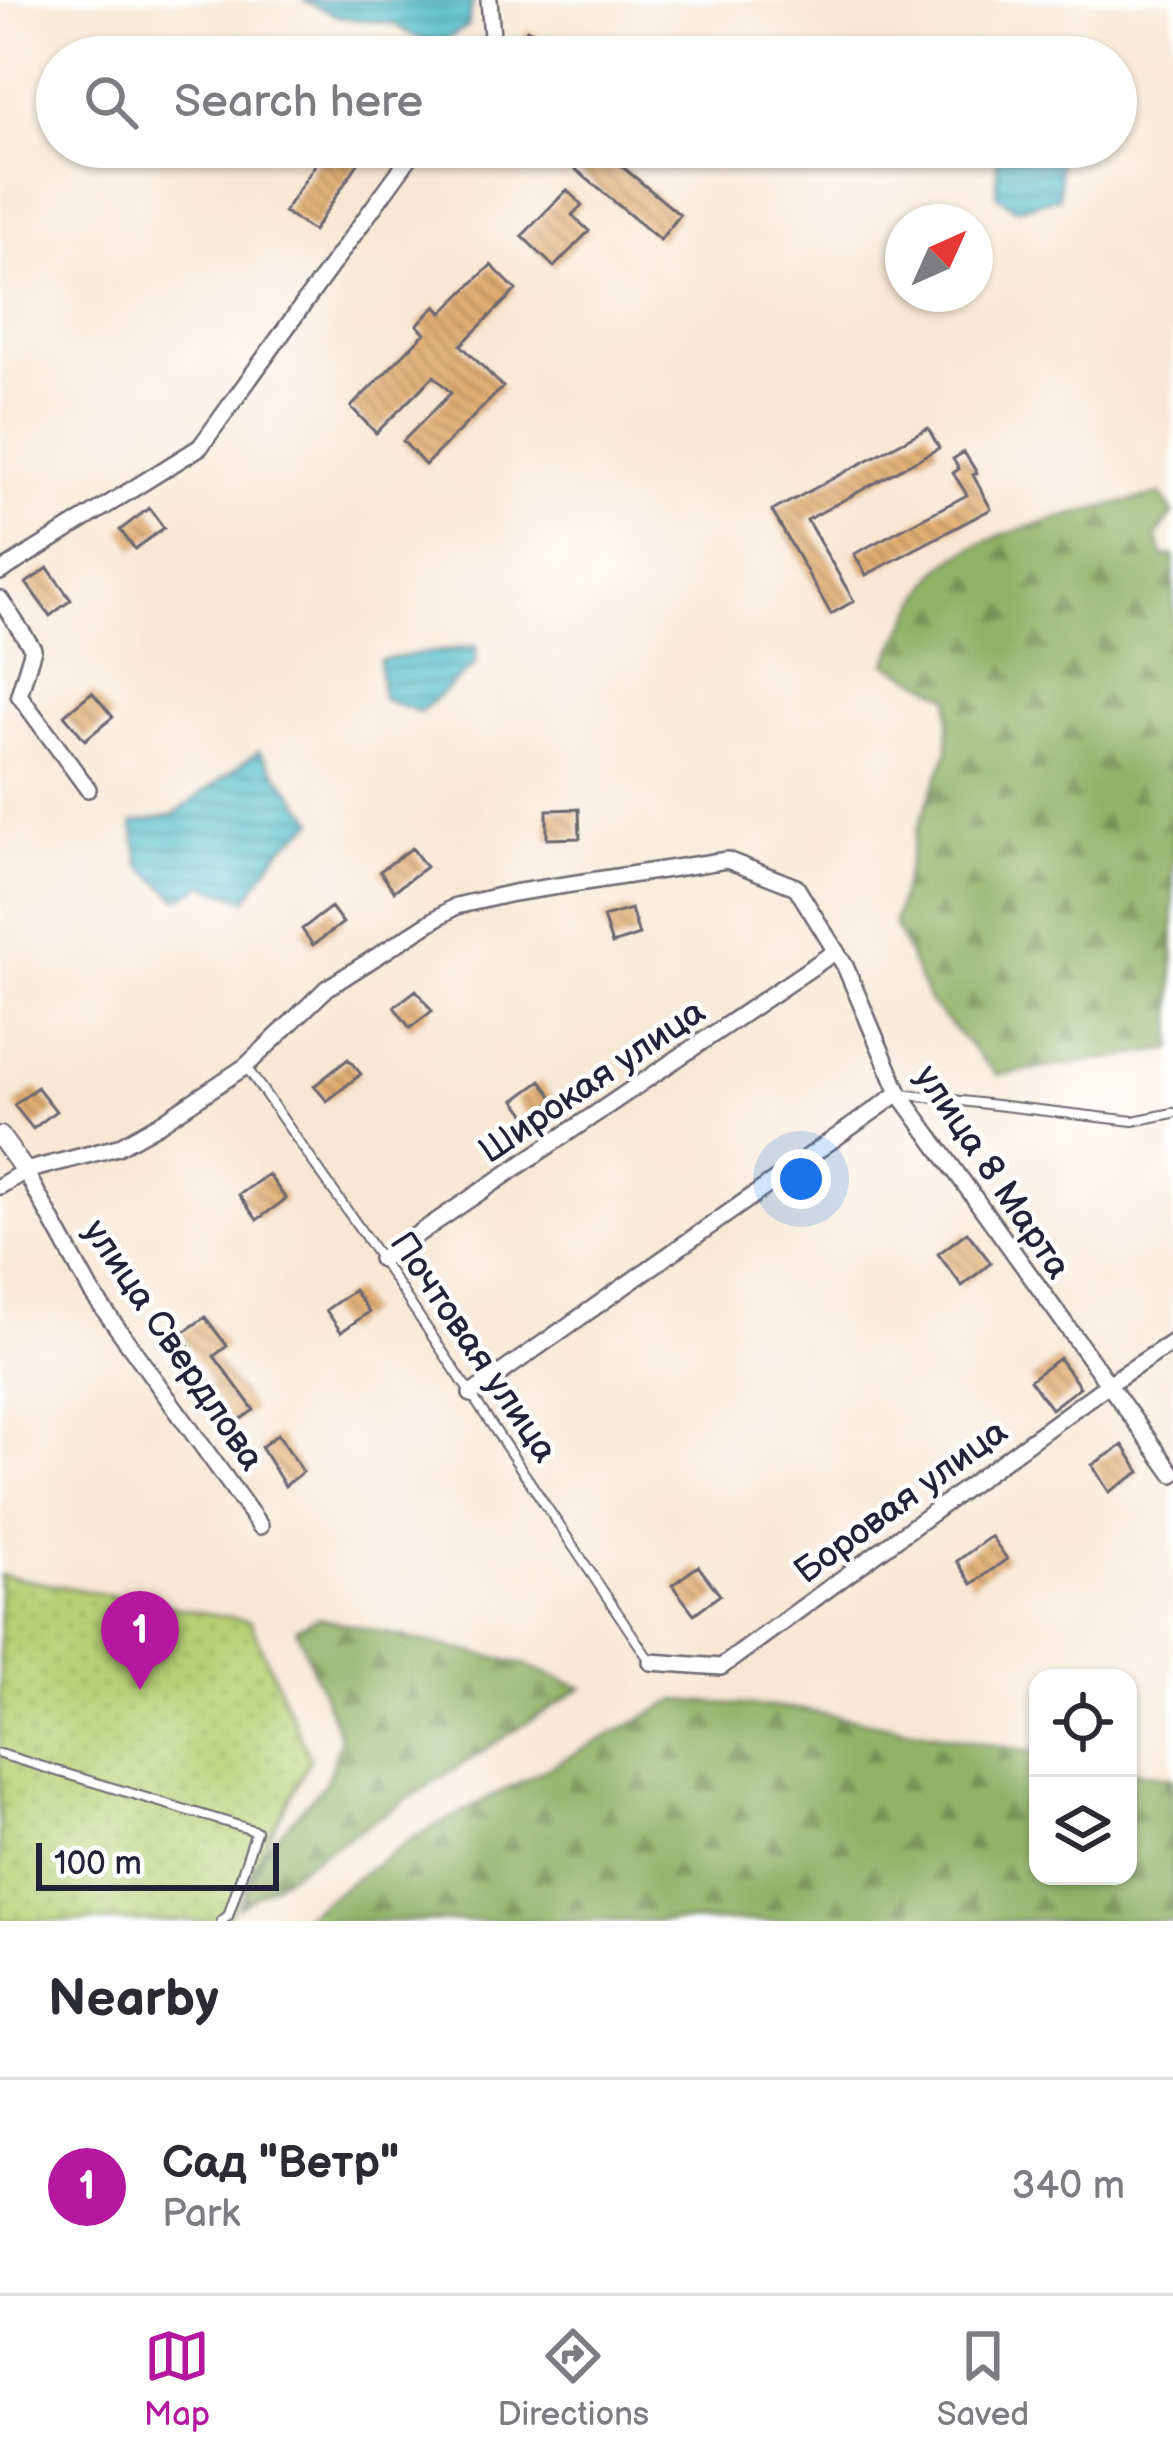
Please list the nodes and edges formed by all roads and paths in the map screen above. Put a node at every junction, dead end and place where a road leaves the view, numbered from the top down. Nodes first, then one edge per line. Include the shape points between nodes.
1 (489, 0) edge
2 (492, 36) edge
3 (401, 168) edge
4 (0, 572) edge
5 (0, 599) edge
6 (88, 789) dead end
7 (836, 951) junction
8 (246, 1066) junction
9 (899, 1094) junction
10 (1173, 1113) edge
11 (0, 1136) edge
12 (25, 1171) junction
13 (0, 1186) edge
14 (381, 1259) junction
15 (1173, 1342) edge
16 (1107, 1385) junction
17 (471, 1394) junction
18 (1173, 1474) edge
19 (260, 1526) dead end
20 (651, 1662) joint
21 (0, 1754) edge
22 (221, 1921) edge

1 - 2 street
3 - 4 street via 200,447
5 - 6 street via 33,649 19,695
7 - 8 street, улица 8 Марта via 796,887 727,860 513,893 457,906 327,988
7 - 9 street, улица 8 Марта
7 - 14 street, Широкая улица
8 - 12 street via 118,1147
8 - 14 lane, Почтовая улица
9 - 10 lane via 1132,1121
9 - 16 street, улица 8 Марта
9 - 17 street
11 - 12 street, улица Свердлова
12 - 13 street
12 - 19 street, улица Свердлова via 92,1293
14 - 17 lane, Почтовая улица
15 - 16 street, Боровая улица
16 - 18 street, улица 8 Марта
16 - 20 street, Боровая улица via 722,1667
17 - 20 lane, Почтовая улица
21 - 22 lane via 256,1831

